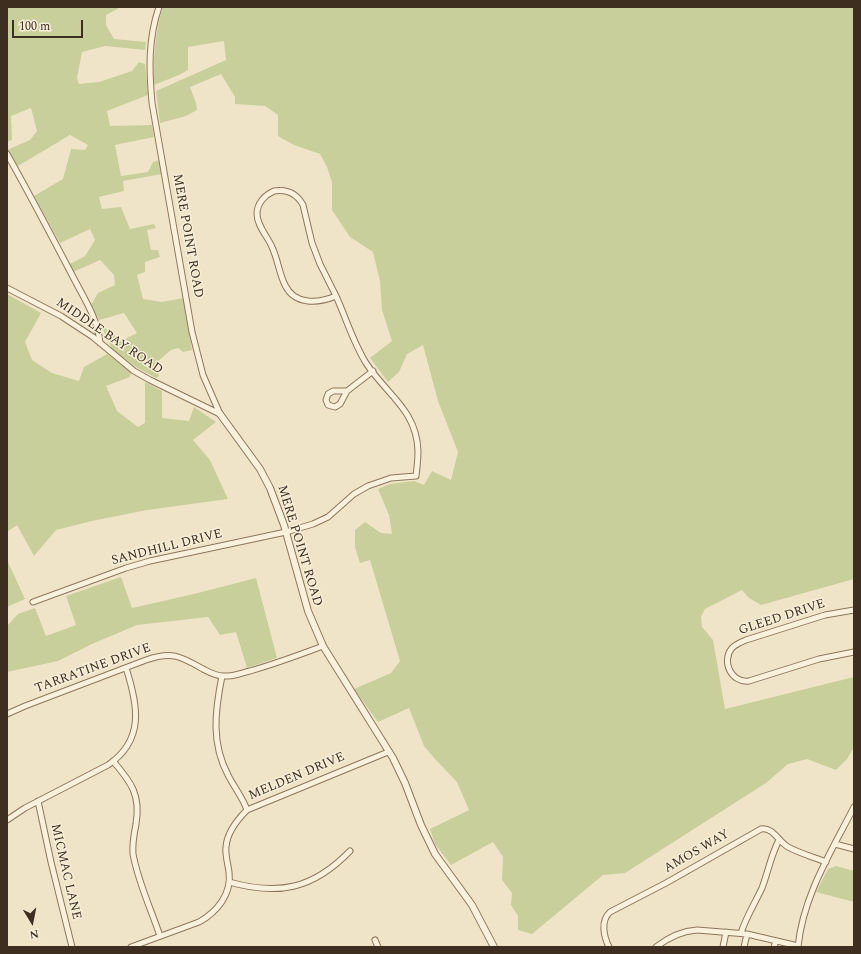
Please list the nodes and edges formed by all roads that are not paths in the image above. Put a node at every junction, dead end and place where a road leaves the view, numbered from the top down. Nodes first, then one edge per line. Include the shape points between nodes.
1 (159, 7) edge
2 (7, 154) edge
3 (7, 288) edge
4 (336, 296) junction
5 (100, 344) junction
6 (373, 371) junction
7 (347, 391) dead end
8 (220, 414) junction
9 (286, 532) junction
10 (33, 602) dead end
11 (854, 610) edge
12 (323, 646) junction
13 (854, 652) edge
14 (126, 668) junction
15 (222, 676) junction
16 (7, 714) edge
17 (388, 752) junction
18 (113, 761) junction
19 (38, 801) junction
20 (854, 807) edge
21 (247, 810) junction
22 (7, 820) edge
23 (779, 840) junction
24 (835, 844) junction
25 (854, 849) edge
26 (350, 851) dead end
27 (826, 862) junction
28 (230, 882) junction
29 (726, 932) junction
30 (744, 934) junction
31 (160, 936) junction
32 (375, 940) dead end
33 (776, 941) junction
34 (798, 946) edge
35 (72, 947) edge
36 (131, 947) edge
37 (378, 947) edge
38 (494, 947) edge
39 (609, 947) edge
40 (656, 947) edge
41 (723, 947) edge
42 (744, 947) edge
43 (774, 947) edge

1 - 8 street, MERE POINT ROAD via 152,32 150,54 152,103 194,339 203,375
2 - 5 street via 95,320
3 - 5 street, MIDDLE BAY ROAD via 61,316
4 - 4 street via 314,249 303,205 294,194 286,191 274,191 267,195 259,205 258,220 273,249 288,290 307,302 323,301
4 - 6 street via 354,340
5 - 8 street, MIDDLE BAY ROAD via 134,371
6 - 7 street
6 - 9 street, SANDHILL DRIVE via 412,422 418,443 416,476 392,478 368,486 320,522
8 - 9 street, MERE POINT ROAD via 265,478 275,498
9 - 10 street, SANDHILL DRIVE via 150,561
9 - 12 street, MERE POINT ROAD via 306,606
11 - 13 street, GLEED DRIVE via 825,614 742,641 732,648 727,662 737,679 748,681 819,659
12 - 15 street, TARRATINE DRIVE via 261,668 233,676
12 - 17 street, MERE POINT ROAD
14 - 15 street, TARRATINE DRIVE via 169,655 186,659
14 - 16 street, TARRATINE DRIVE
14 - 18 street via 136,703 136,715 132,736 122,753
15 - 21 street via 216,711 217,745 224,767
17 - 21 street, MELDEN DRIVE
17 - 38 street, MERE POINT ROAD via 403,778 435,854 472,905
18 - 19 street
18 - 31 street via 133,786 136,797 138,814 133,852
19 - 22 street
19 - 35 street, MICMAC LANE
20 - 24 street
21 - 28 street, MELDEN DRIVE via 234,825 227,841
23 - 27 street, AMOS WAY via 788,847
23 - 30 street via 762,887 746,917
23 - 39 street, AMOS WAY via 770,830 761,829 613,910 604,920
24 - 25 street
24 - 27 street
26 - 28 street via 324,872 286,888 269,889
27 - 34 street via 807,904
28 - 31 street, MELDEN DRIVE via 222,902 213,913 191,925
29 - 30 street
29 - 40 street via 689,930 674,935
29 - 41 street
30 - 33 street
30 - 42 street
31 - 36 street, MELDEN DRIVE
32 - 37 street
33 - 34 street
33 - 43 street

